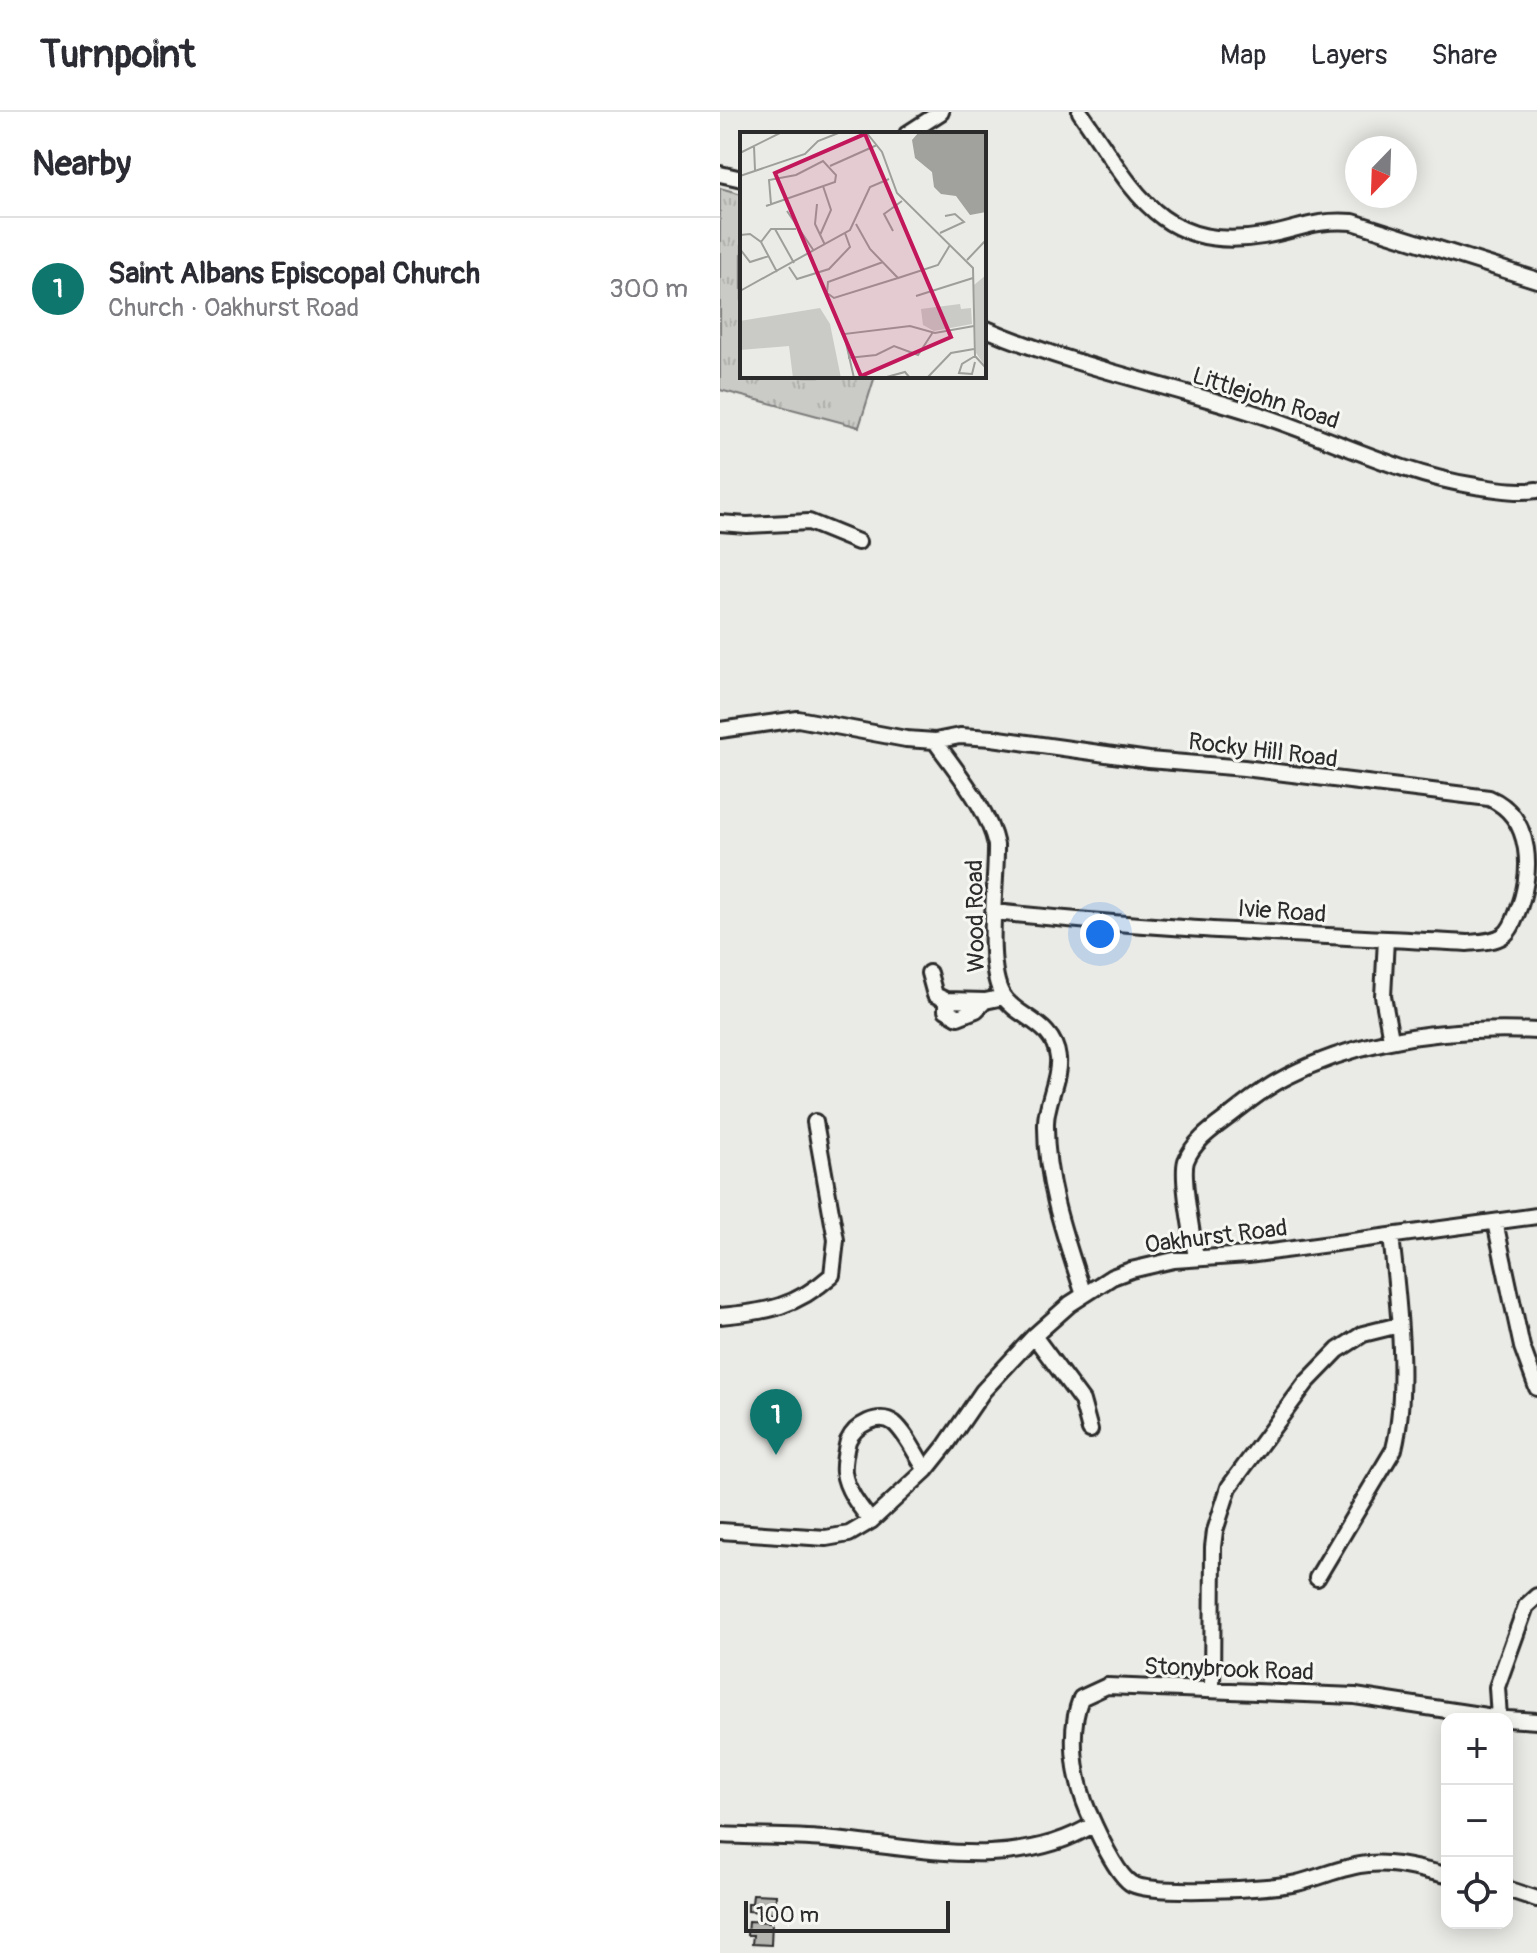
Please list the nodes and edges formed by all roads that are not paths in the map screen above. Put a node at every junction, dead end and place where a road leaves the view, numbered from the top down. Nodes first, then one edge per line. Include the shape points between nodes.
1 (941, 112) edge
2 (1080, 112) edge
3 (910, 132) edge
4 (720, 174) edge
5 (740, 179) edge
6 (1537, 280) edge
7 (986, 329) edge
8 (1537, 490) edge
9 (720, 523) edge
10 (858, 542) dead end
11 (720, 730) edge
12 (935, 741) junction
13 (1528, 880) joint
14 (995, 912) junction
15 (1386, 939) junction
16 (929, 973) dead end
17 (1004, 997) junction
18 (1537, 1031) edge
19 (1391, 1039) junction
20 (815, 1122) dead end
21 (1537, 1216) edge
22 (1495, 1222) junction
23 (1391, 1236) junction
24 (1196, 1258) junction
25 (1084, 1295) junction
26 (720, 1316) edge
27 (1399, 1325) junction
28 (1034, 1336) junction
29 (1537, 1388) edge
30 (1090, 1430) dead end
31 (926, 1470) junction
32 (871, 1521) junction
33 (720, 1531) edge
34 (1317, 1578) dead end
35 (1537, 1596) edge
36 (1212, 1690) junction
37 (1469, 1713) edge
38 (1499, 1713) edge
39 (1513, 1719) edge
40 (1537, 1721) edge
41 (1094, 1824) junction
42 (720, 1835) edge
43 (1441, 1874) edge
44 (1513, 1891) edge
45 (1537, 1899) edge

1 - 3 street
2 - 6 street via 1140,199 1189,233 1238,239 1327,220 1353,222
4 - 5 street
7 - 8 street, Littlejohn Road via 1053,354 1264,416 1386,464 1456,483
9 - 10 street via 809,522
11 - 12 street via 798,719
12 - 13 street, Rocky Hill Road via 992,738 1489,798 1509,811 1518,825 1528,857
12 - 14 street, Wood Road via 993,830
13 - 15 street, Ivie Road via 1510,928 1496,939
14 - 15 street, Ivie Road
14 - 17 street, Wood Road via 994,958
15 - 19 street via 1383,996
16 - 17 street via 932,990 958,1017
17 - 25 street, Wood Road via 1043,1028 1058,1058 1046,1120 1048,1165
18 - 19 street
19 - 24 street via 1287,1077 1203,1136 1186,1162
20 - 26 street via 836,1240 832,1275 793,1303
21 - 22 street, Oakhurst Road
22 - 23 street, Oakhurst Road
22 - 29 street via 1522,1347
23 - 24 street, Oakhurst Road
23 - 27 street
24 - 25 street, Oakhurst Road via 1131,1270
25 - 28 street, Oakhurst Road
27 - 34 street via 1400,1415 1394,1449
27 - 36 street via 1363,1334 1327,1360 1229,1487 1213,1547
28 - 30 street via 1082,1401
28 - 31 street, Oakhurst Road via 983,1391
31 - 32 street, Oakhurst Road
31 - 32 street via 896,1425 885,1418 858,1428 848,1441 844,1472
32 - 33 street, Oakhurst Road via 849,1534 826,1538
35 - 38 street via 1526,1606 1497,1687
36 - 37 street, Stonybrook Road via 1380,1698
36 - 41 street, Stonybrook Road via 1107,1686 1081,1698 1074,1715 1074,1748
39 - 40 street, Stonybrook Road
41 - 42 street via 1071,1838 995,1853
41 - 43 street, Stonybrook Road via 1131,1884 1157,1889 1258,1888 1373,1863
44 - 45 street

